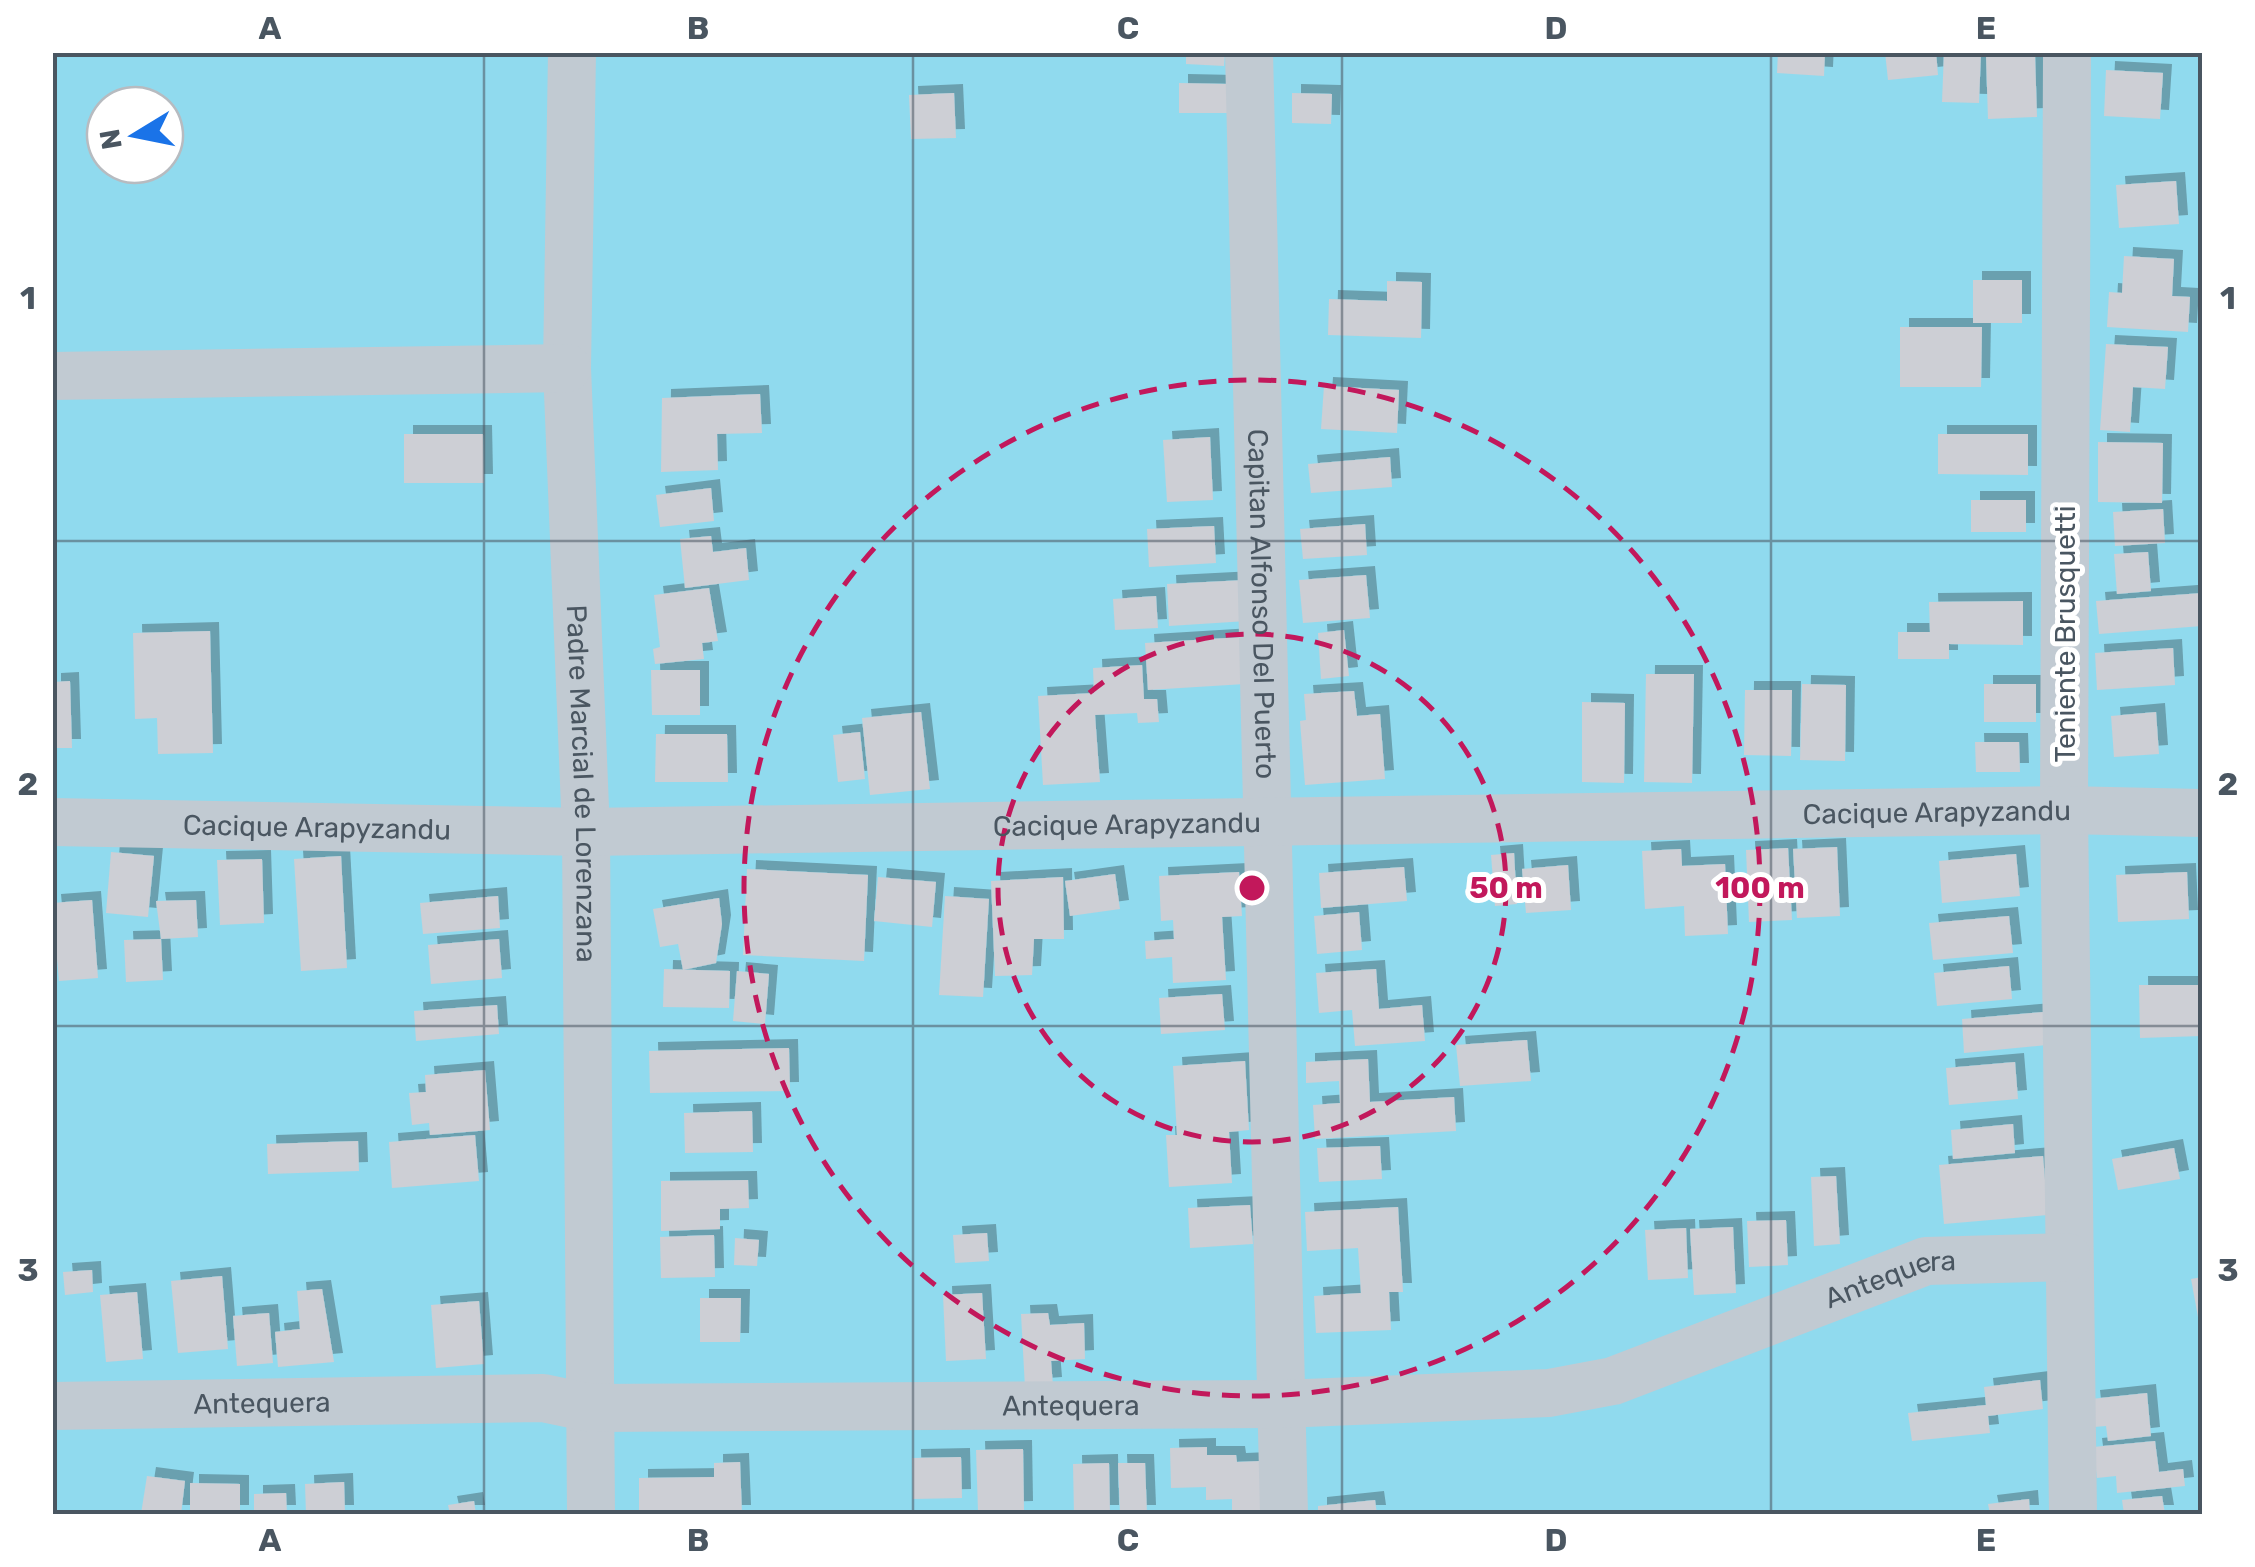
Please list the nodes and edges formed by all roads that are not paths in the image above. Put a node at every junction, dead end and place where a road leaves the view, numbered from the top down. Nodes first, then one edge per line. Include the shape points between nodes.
1 (572, 52) edge
2 (1249, 52) edge
3 (2067, 52) edge
4 (567, 368) junction
5 (52, 376) edge
6 (2064, 810) junction
7 (2202, 813) edge
8 (52, 822) edge
9 (1268, 823) junction
10 (586, 832) junction
11 (2067, 1257) junction
12 (1281, 1404) junction
13 (52, 1406) edge
14 (591, 1408) junction
15 (591, 1514) edge
16 (1284, 1514) edge
17 (2073, 1514) edge

1 - 4 street, Padre Marcial de Lorenzana
2 - 9 street, Capitan Alfonso Del Puerto
3 - 6 street, Teniente Brusquetti
4 - 5 street
4 - 10 street, Padre Marcial de Lorenzana
6 - 7 street, Cacique Arapyzandu
6 - 9 street, Cacique Arapyzandu
6 - 11 street, Teniente Brusquetti
8 - 10 street, Cacique Arapyzandu
9 - 10 street, Cacique Arapyzandu
9 - 12 street, Capitan Alfonso Del Puerto
10 - 14 street, Padre Marcial de Lorenzana
11 - 12 street, Antequera via 1926,1260 1613,1381 1549,1392
11 - 17 street, Teniente Brusquetti
12 - 14 street, Antequera
12 - 16 street, Capitan Alfonso Del Puerto
13 - 14 street, Antequera via 543,1398
14 - 15 street, Padre Marcial de Lorenzana

